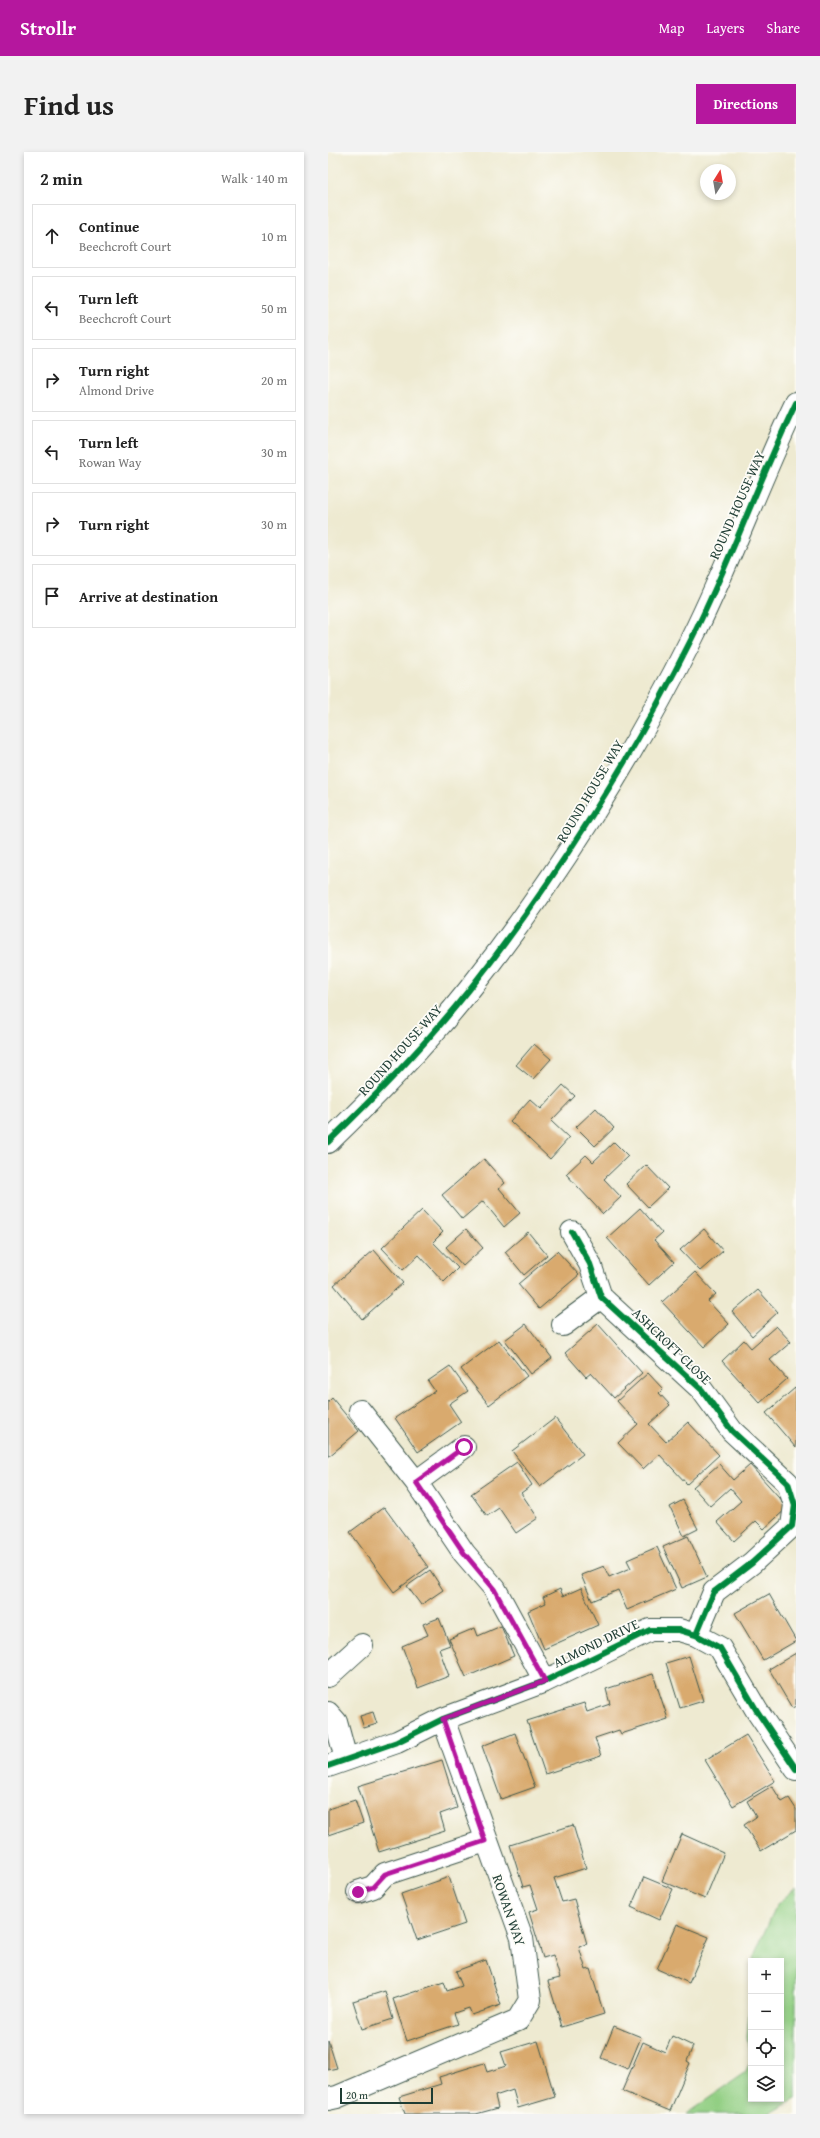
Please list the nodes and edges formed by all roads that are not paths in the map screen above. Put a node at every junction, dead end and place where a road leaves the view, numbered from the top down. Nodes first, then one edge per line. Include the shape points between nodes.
1 (796, 403) edge
2 (328, 1142) edge
3 (572, 1232) dead end
4 (601, 1297) junction
5 (563, 1325) dead end
6 (360, 1411) dead end
7 (464, 1447) dead end
8 (416, 1482) junction
9 (696, 1635) junction
10 (362, 1645) dead end
11 (328, 1676) edge
12 (545, 1681) junction
13 (328, 1713) edge
14 (443, 1719) junction
15 (337, 1762) edge
16 (796, 1769) edge
17 (485, 1841) junction
18 (358, 1892) dead end
19 (328, 2099) edge

1 - 2 street, ROUND HOUSE WAY via 692,638 639,735 544,889 469,990 380,1092
3 - 4 street, ASHCROFT CLOSE via 590,1264
4 - 5 street
4 - 9 street, ASHCROFT CLOSE via 702,1390 732,1431 788,1483 795,1505 792,1526 714,1592
6 - 8 street
7 - 8 street
8 - 12 street via 464,1553 494,1589
9 - 12 street, ALMOND DRIVE via 679,1630 650,1630
9 - 16 street, ALMOND DRIVE via 720,1648 757,1711
10 - 11 street
12 - 14 street, ALMOND DRIVE
13 - 15 street via 336,1722
14 - 15 street, ALMOND DRIVE via 397,1742
14 - 17 street, ROWAN WAY
17 - 18 street via 385,1874 373,1887
17 - 19 street, ROWAN WAY via 522,1938 530,2000 518,2020

